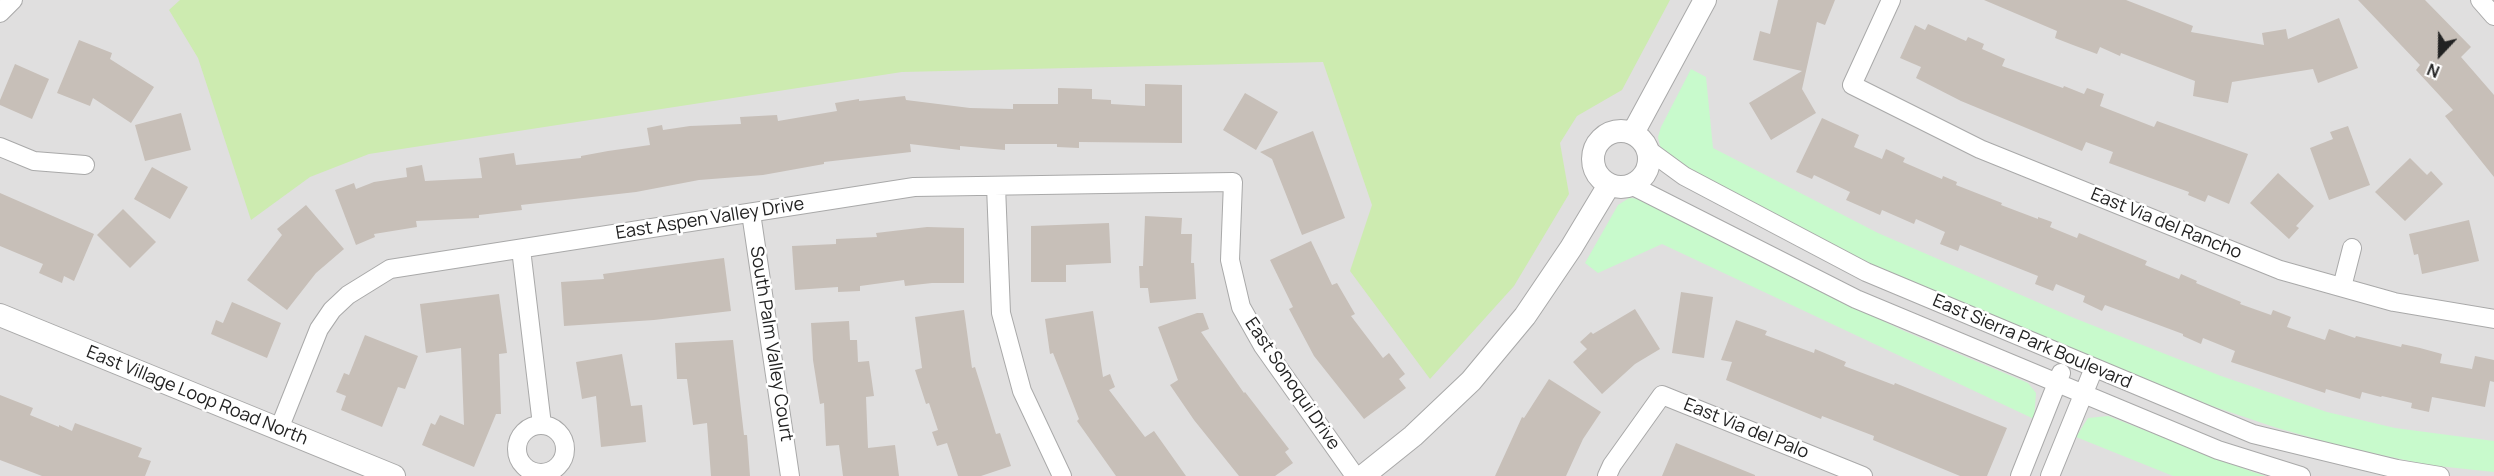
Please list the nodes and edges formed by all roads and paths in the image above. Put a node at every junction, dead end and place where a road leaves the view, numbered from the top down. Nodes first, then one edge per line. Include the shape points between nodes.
1 (13, 0) edge
2 (1705, 0) edge
3 (1892, 0) edge
4 (2480, 0) edge
5 (0, 13) edge
6 (2494, 16) edge
7 (1640, 141) junction
8 (0, 147) edge
9 (85, 165) dead end
10 (1233, 182) joint
11 (1620, 185) junction
12 (996, 186) junction
13 (751, 213) junction
14 (2352, 248) dead end
15 (521, 249) junction
16 (2342, 287) junction
17 (0, 315) edge
18 (2494, 320) edge
19 (2067, 357) junction
20 (2094, 368) junction
21 (2058, 383) junction
22 (2084, 394) junction
23 (542, 424) dead end
24 (279, 429) junction
25 (394, 476) edge
26 (790, 476) edge
27 (1062, 476) edge
28 (1355, 476) edge
29 (1363, 476) edge
30 (1607, 476) edge
31 (1863, 476) edge
32 (2020, 476) edge
33 (2050, 476) edge
34 (2301, 476) edge
35 (2440, 476) edge

1 - 5 street
2 - 7 street
3 - 16 street, East Via del Rancho via 1852,85 1980,149 2280,270
4 - 6 street
7 - 11 street via 1649,157 1645,174
7 - 11 street via 1615,131 1595,147 1596,173
7 - 19 street, East Sierra Park Boulevard via 1684,176 1866,272
8 - 9 street via 34,161
10 - 12 street, East Aspen Valley Drive
10 - 28 street, East Sonoqui Drive via 1230,260 1241,307 1263,346
11 - 21 street, East Sierra Park Boulevard via 1856,299
11 - 29 street via 1571,248 1526,316 1471,381
12 - 13 street, East Aspen Valley Drive via 914,187
12 - 27 street via 1001,313 1022,391
13 - 15 street, East Aspen Valley Drive
13 - 26 street, South Palm Valley Court
14 - 16 street
15 - 23 street
15 - 24 street, East Aspen Valley Drive via 390,269 348,295 319,329
16 - 18 street, East Via del Rancho via 2394,302
17 - 24 street, East Village Loop Road North
19 - 20 street, East Sierra Park Boulevard
19 - 21 street
20 - 22 street
20 - 35 street, East Sierra Park Boulevard via 2253,434
21 - 22 street, East Sierra Park Boulevard
21 - 32 street
22 - 33 street
22 - 34 street, East Sierra Park Boulevard via 2218,450
24 - 25 street, East Village Loop Road North
30 - 31 street, East Via del Palo via 1662,395

